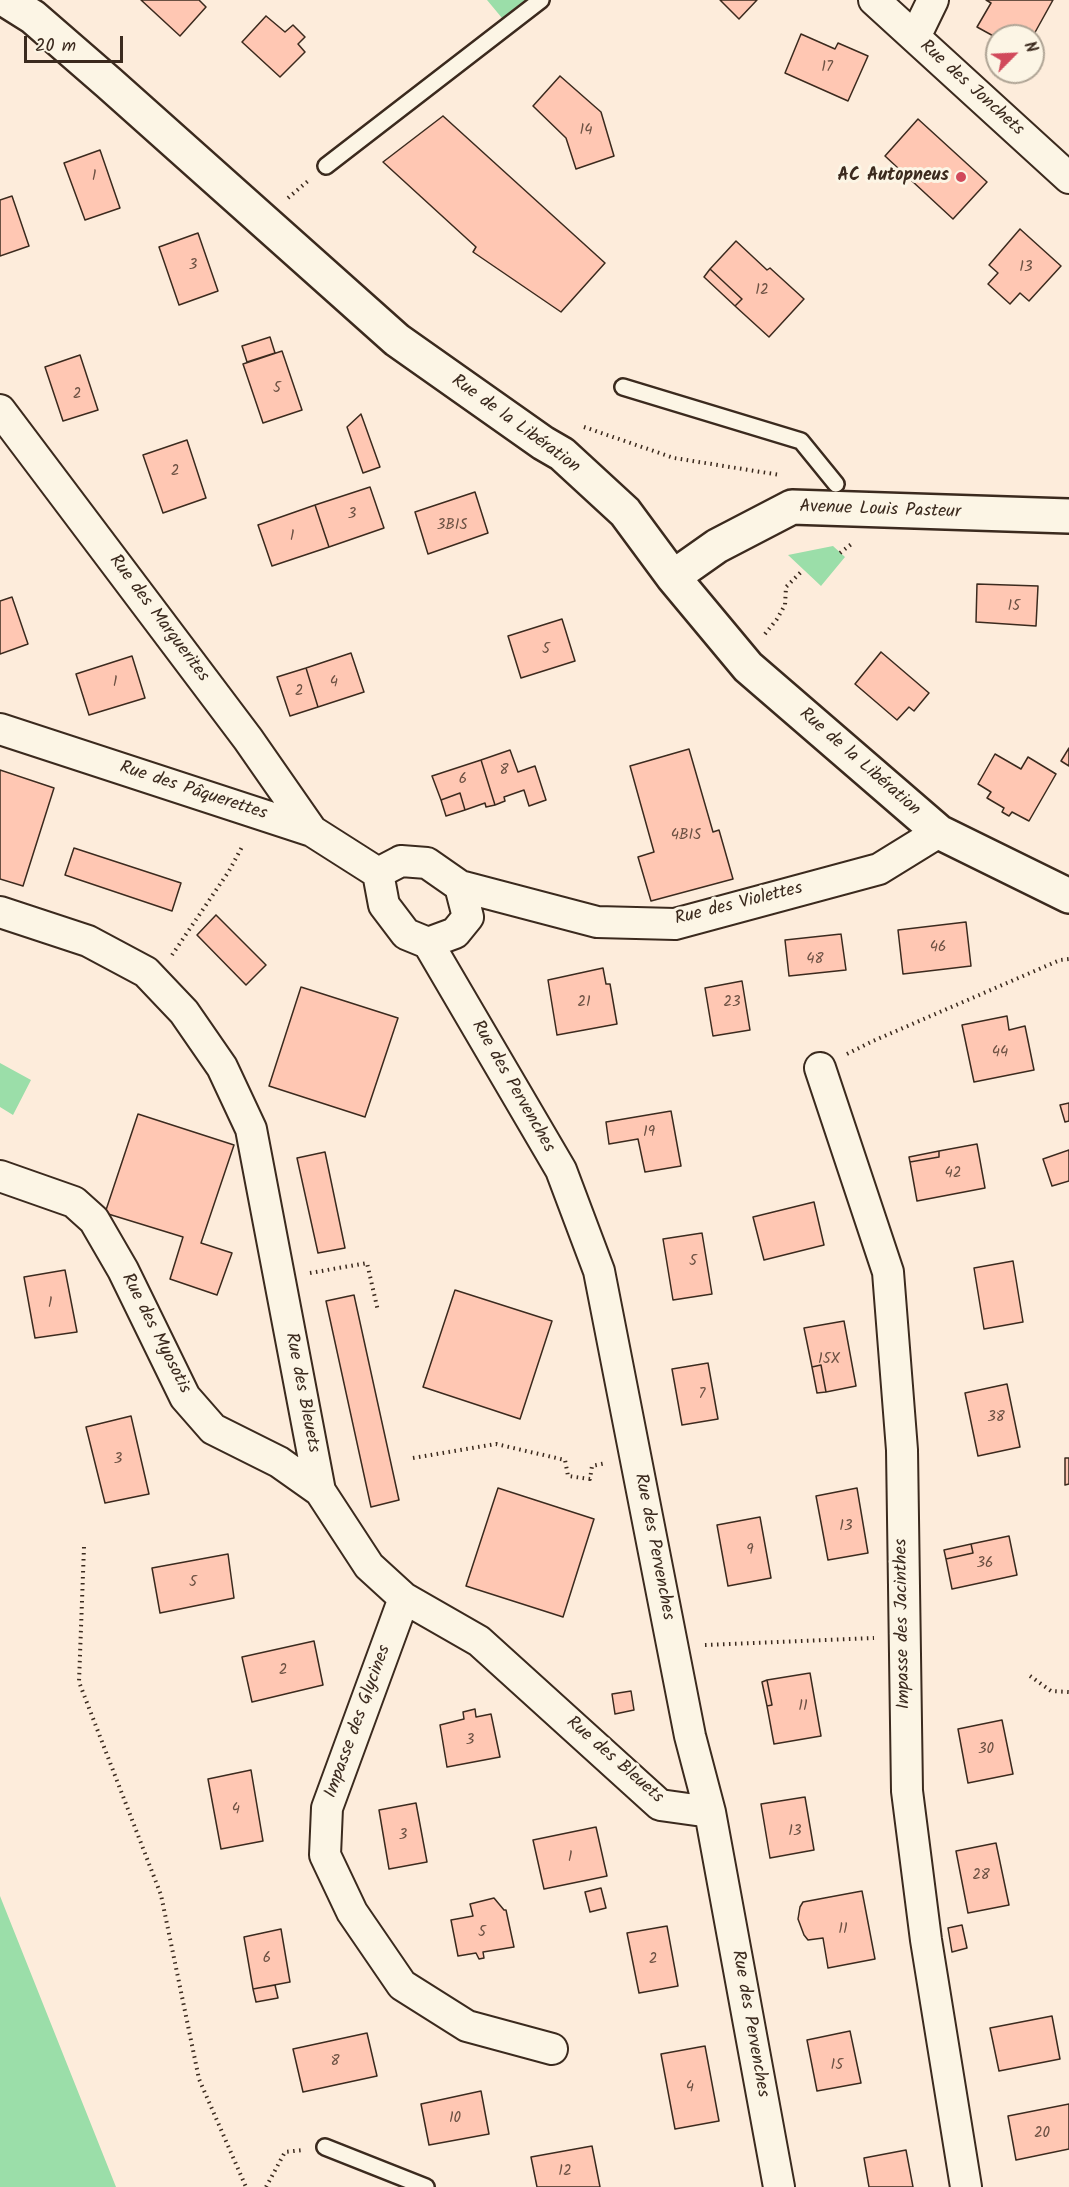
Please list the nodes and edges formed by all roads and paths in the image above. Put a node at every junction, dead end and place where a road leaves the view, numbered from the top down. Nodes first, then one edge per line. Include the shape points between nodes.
1 (6, 0) edge
2 (541, 0) edge
3 (874, 0) edge
4 (933, 0) edge
5 (915, 38) junction
6 (326, 166) joint
7 (1069, 178) edge
8 (262, 219) junction
9 (623, 387) dead end
10 (0, 410) edge
11 (543, 443) junction
12 (781, 475) dead end
13 (836, 484) dead end
14 (1069, 516) edge
15 (803, 570) dead end
16 (673, 577) junction
17 (760, 639) dead end
18 (0, 729) edge
19 (312, 831) junction
20 (939, 832) junction
21 (243, 844) dead end
22 (378, 873) junction
23 (460, 886) junction
24 (1069, 896) edge
25 (0, 912) edge
26 (428, 943) junction
27 (1069, 960) edge
28 (154, 980) junction
29 (820, 1068) joint
30 (0, 1176) edge
31 (279, 1278) junction
32 (378, 1311) dead end
33 (413, 1458) dead end
34 (613, 1462) dead end
35 (320, 1491) junction
36 (84, 1547) dead end
37 (404, 1598) junction
38 (905, 1637) junction
39 (672, 1643) junction
40 (1030, 1676) dead end
41 (1069, 1692) edge
42 (710, 1812) junction
43 (552, 2049) dead end
44 (325, 2147) joint
45 (246, 2187) edge
46 (266, 2187) edge
47 (426, 2187) edge
48 (779, 2187) edge
49 (966, 2187) edge

1 - 8 street, Rue de la Libération via 33,17
2 - 6 lane
3 - 5 street, Rue des Jonchets
4 - 5 street
5 - 7 street, Rue des Jonchets
6 - 8 path
8 - 11 street, Rue de la Libération via 397,340
9 - 13 lane via 801,441
10 - 19 street, Rue des Marguerites via 249,739
11 - 12 path via 558,422 674,458
11 - 16 street, Rue de la Libération via 562,454 625,512
14 - 16 street, Avenue Louis Pasteur via 792,507 717,546
15 - 17 path via 786,587 785,605
16 - 20 street, Rue de la Libération via 748,666
18 - 19 street, Rue des Pâquerettes
19 - 22 street, Rue des Pâquerettes
20 - 23 street, Rue des Violettes via 879,869 675,924 597,922
20 - 24 street, Rue de la Libération
21 - 28 path via 229,871
22 - 23 street via 401,861 427,864
22 - 26 street via 384,905 406,933
23 - 26 street via 468,917 455,933
25 - 28 street, Rue des Bleuets via 88,942
26 - 39 street, Rue des Pervenches via 561,1170 599,1271
27 - 29 path via 1060,960 873,1041
28 - 31 street, Rue des Bleuets via 184,1012 222,1067 251,1129
29 - 38 street, Impasse des Jacinthes via 888,1272 902,1450
30 - 35 street, Rue des Myosotis via 74,1202 94,1220 185,1396 213,1429 279,1462
31 - 32 path via 367,1263
31 - 35 street, Rue des Bleuets
33 - 34 path via 496,1444 565,1460 568,1476 590,1479 592,1466
35 - 37 street, Rue des Bleuets via 369,1566
36 - 45 path via 79,1682 160,1895 199,2079
37 - 42 street, Rue des Bleuets via 479,1641 660,1805
37 - 43 street, Impasse des Glycines via 327,1808 325,1855 352,1912 402,1984 467,2026
38 - 39 path via 719,1646
38 - 49 street, Impasse des Jacinthes via 907,1791 926,1940
39 - 42 street, Rue des Pervenches
40 - 41 path via 1051,1691
42 - 48 street, Rue des Pervenches
44 - 46 path via 285,2152
44 - 47 lane

